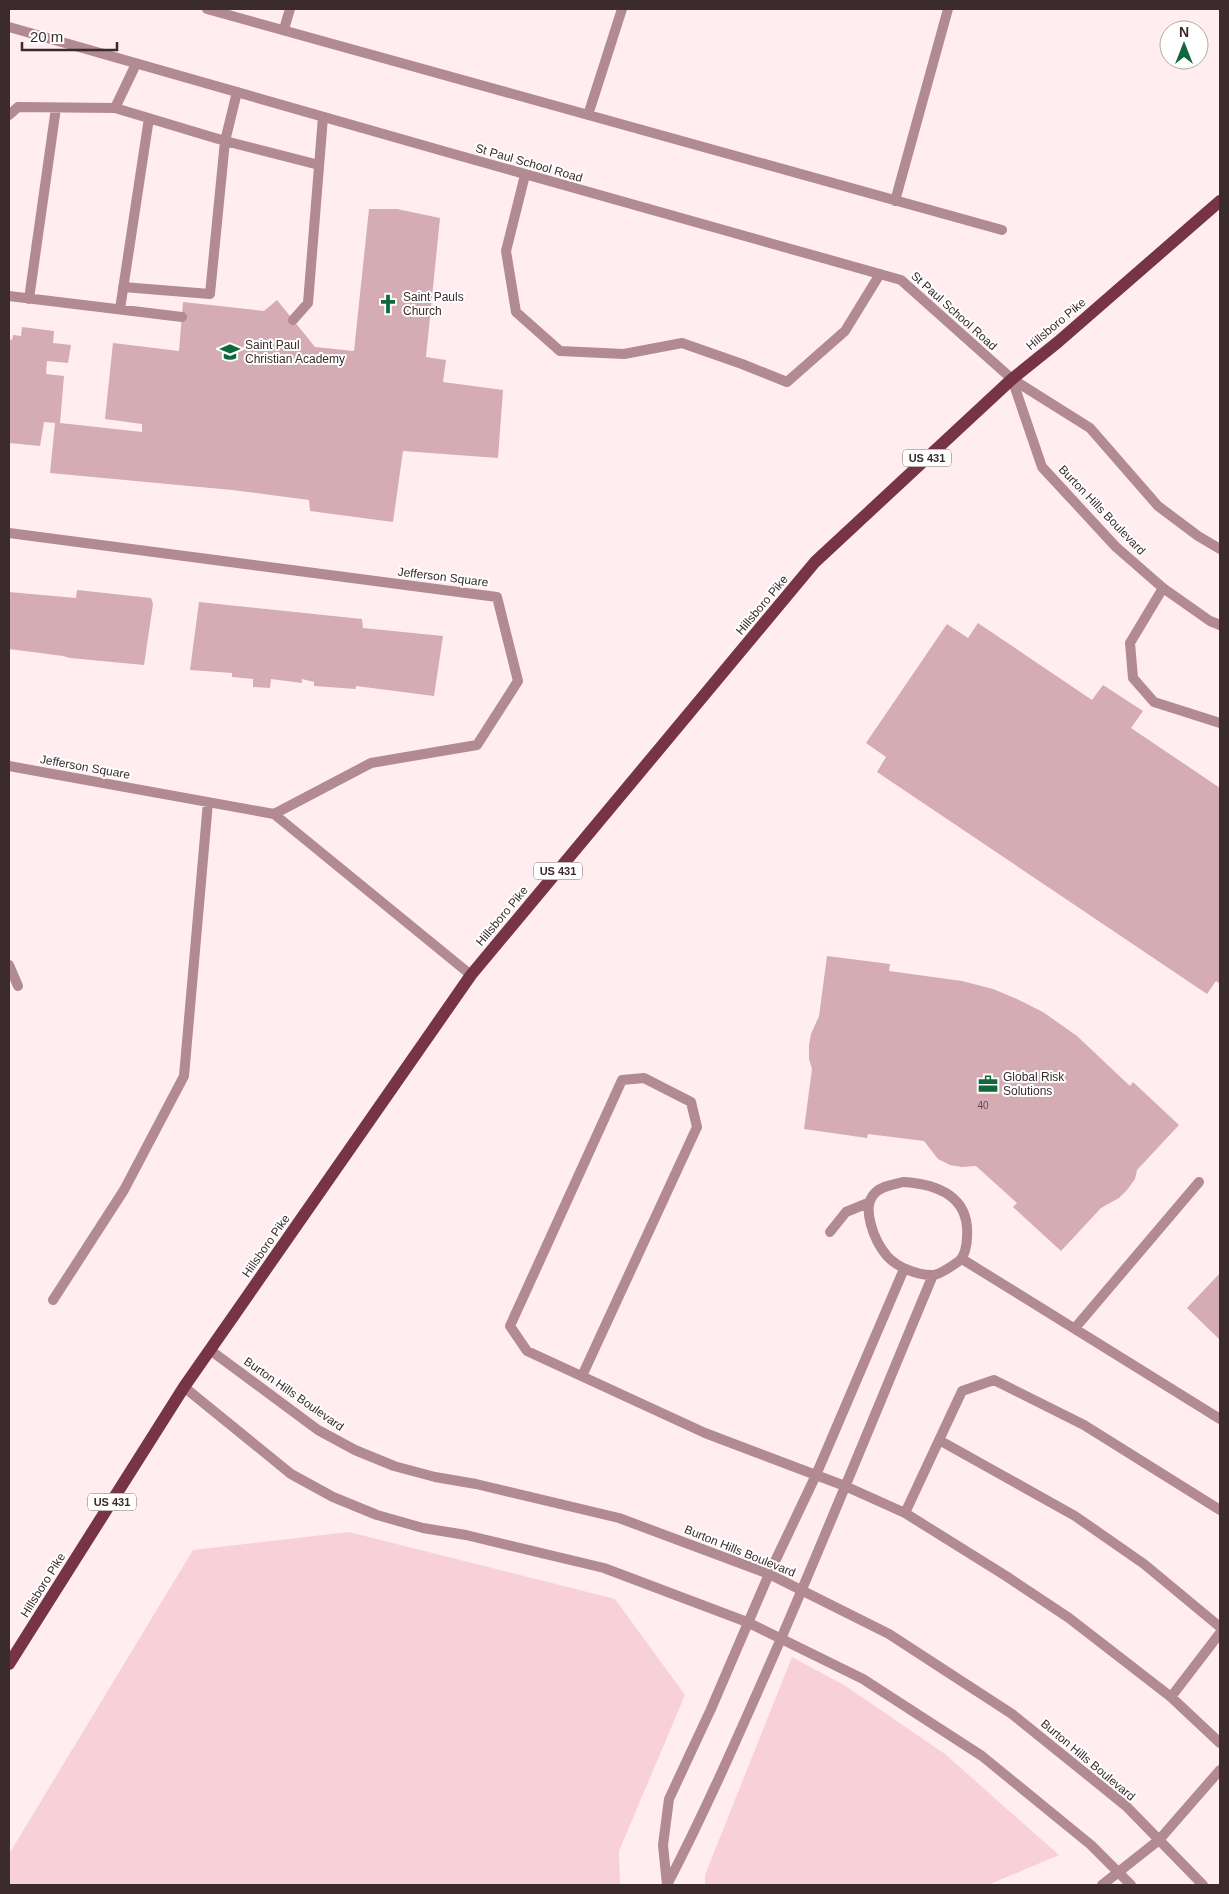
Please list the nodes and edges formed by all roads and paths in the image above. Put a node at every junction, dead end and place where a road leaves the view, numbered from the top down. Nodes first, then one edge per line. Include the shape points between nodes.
1 (208, 9) edge
2 (290, 9) edge
3 (622, 9) edge
4 (948, 9) edge
5 (9, 27) edge
6 (284, 29) junction
7 (136, 64) junction
8 (237, 92) junction
9 (56, 108) junction
10 (115, 108) junction
11 (9, 115) edge
12 (588, 115) junction
13 (323, 117) junction
14 (150, 118) junction
15 (225, 141) junction
16 (319, 164) junction
17 (525, 174) junction
18 (895, 201) junction
19 (1220, 201) edge
20 (1002, 230) dead end
21 (880, 274) junction
22 (123, 286) junction
23 (9, 296) edge
24 (29, 299) junction
25 (120, 309) junction
26 (182, 317) dead end
27 (293, 320) dead end
28 (1012, 379) junction
29 (9, 533) edge
30 (1220, 550) edge
31 (1163, 588) junction
32 (1220, 625) edge
33 (1220, 722) edge
34 (9, 766) edge
35 (208, 802) junction
36 (274, 814) junction
37 (9, 965) edge
38 (471, 975) junction
39 (18, 986) dead end
40 (1199, 1182) dead end
41 (868, 1203) junction
42 (830, 1232) dead end
43 (962, 1259) junction
44 (904, 1269) junction
45 (933, 1275) junction
46 (53, 1300) dead end
47 (1075, 1328) junction
48 (210, 1350) junction
49 (582, 1376) junction
50 (184, 1387) junction
51 (1220, 1420) edge
52 (939, 1440) junction
53 (816, 1475) junction
54 (846, 1486) junction
55 (1220, 1510) edge
56 (905, 1513) junction
57 (769, 1574) junction
58 (802, 1590) junction
59 (747, 1622) junction
60 (1220, 1627) edge
61 (1220, 1634) edge
62 (781, 1638) junction
63 (9, 1664) edge
64 (1171, 1697) junction
65 (1220, 1743) edge
66 (1220, 1770) edge
67 (1159, 1840) junction
68 (1117, 1872) junction
69 (667, 1885) edge
70 (1102, 1885) edge
71 (1130, 1885) edge
72 (1203, 1885) edge

1 - 6 street
2 - 6 street
3 - 12 street
4 - 18 street
5 - 7 street, St Paul School Road
6 - 12 street
7 - 8 street, St Paul School Road
7 - 10 street
8 - 13 street, St Paul School Road
8 - 15 street
9 - 10 street
9 - 11 street via 18,107
9 - 24 street
10 - 14 street
12 - 18 street
13 - 16 street
13 - 17 street, St Paul School Road
14 - 15 street
14 - 22 street
15 - 16 street
15 - 22 street via 210,294
16 - 27 street via 308,303
17 - 21 street, St Paul School Road
17 - 21 street via 506,251 516,312 560,351 624,354 682,343 787,382 845,331
18 - 20 street
19 - 28 main road, Hillsboro Pike / US 431
21 - 28 street, St Paul School Road via 901,280
22 - 25 street
23 - 24 street
24 - 25 street
25 - 26 street
28 - 30 street via 1090,428 1158,506
28 - 31 street, Burton Hills Boulevard via 1042,467 1116,547
28 - 38 main road, Hillsboro Pike / US 431 via 815,562
29 - 36 street, Jefferson Square via 497,597 518,681 477,745 371,763
31 - 32 street, Burton Hills Boulevard
31 - 33 street via 1130,643 1133,678 1154,702
34 - 35 street, Jefferson Square
35 - 36 street, Jefferson Square
35 - 46 street via 184,1076 124,1190
36 - 38 street, Jefferson Square
37 - 39 street
38 - 48 main road, Hillsboro Pike / US 431
40 - 47 street
41 - 42 street via 846,1212
41 - 43 street via 875,1192 904,1182 940,1189 953,1198 963,1212 968,1228
41 - 44 street via 868,1216 879,1243 887,1256
43 - 45 street
43 - 47 street
44 - 45 street
44 - 53 street
45 - 54 street
47 - 51 street
48 - 50 main road, Hillsboro Pike / US 431
48 - 57 street, Burton Hills Boulevard via 318,1430 394,1466 619,1518
49 - 49 street via 527,1351 510,1326 622,1080 644,1078 690,1102 697,1127
49 - 53 street via 706,1433
50 - 59 street via 291,1474 332,1497 377,1515 424,1528 604,1568
50 - 63 main road, Hillsboro Pike / US 431
52 - 55 street via 962,1391 994,1380 1084,1425
52 - 56 street
52 - 60 street via 1075,1516 1144,1564
53 - 54 street
53 - 57 street
54 - 56 street
54 - 58 street
56 - 64 street via 1069,1618
57 - 58 street, Burton Hills Boulevard
57 - 59 street
58 - 62 street
58 - 67 street, Burton Hills Boulevard via 888,1634 1012,1714 1126,1806
59 - 62 street
59 - 69 street via 712,1709 669,1799 663,1845
61 - 64 street
62 - 68 street via 863,1679 982,1756 1091,1845
62 - 69 street via 745,1722
64 - 65 street
66 - 67 street
67 - 68 street
67 - 72 street, Burton Hills Boulevard
68 - 70 street
68 - 71 street

